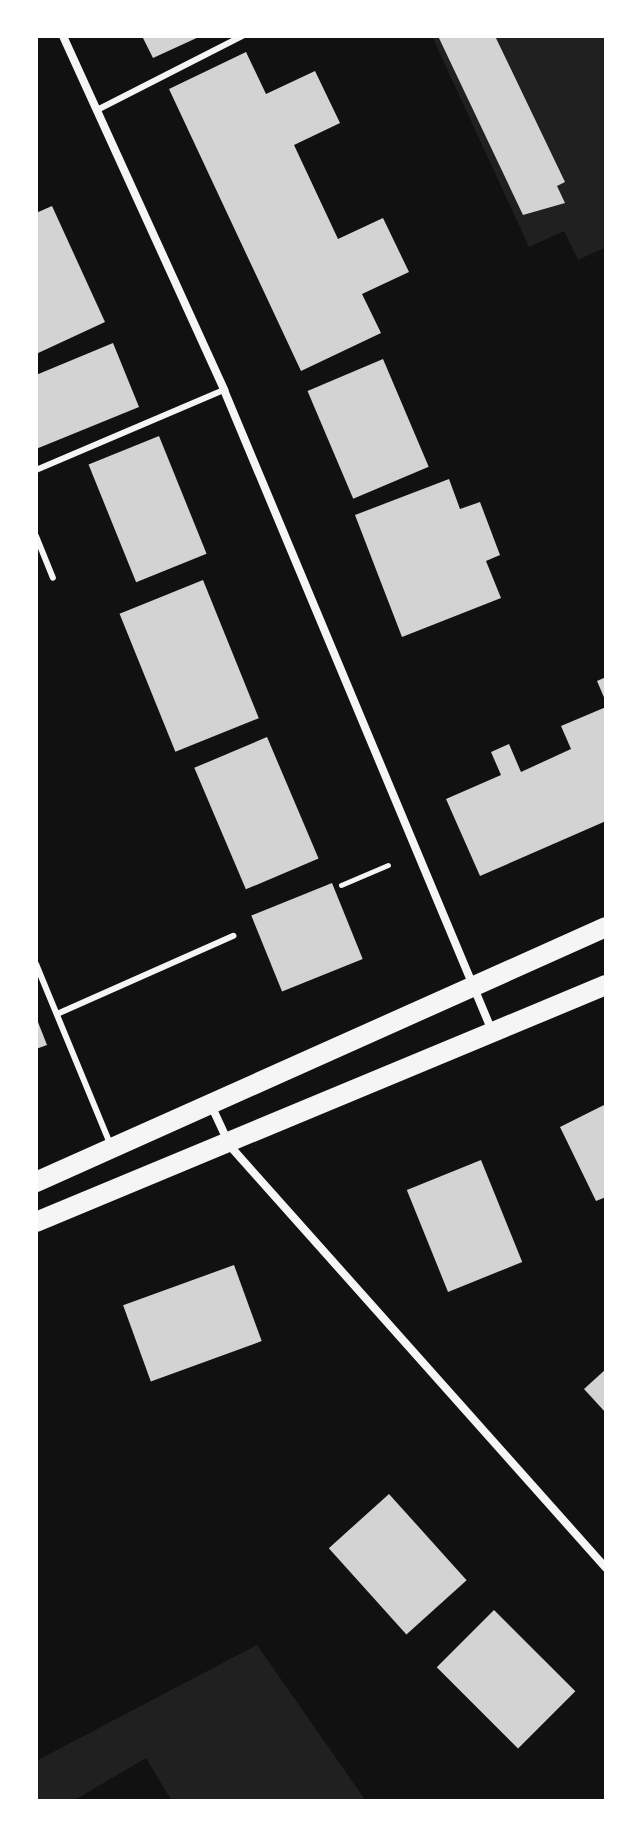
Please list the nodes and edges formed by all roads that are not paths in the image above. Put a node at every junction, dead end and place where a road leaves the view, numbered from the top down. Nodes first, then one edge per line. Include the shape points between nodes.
1 (63, 36) edge
2 (242, 36) edge
3 (99, 109) junction
4 (224, 390) junction
5 (36, 470) edge
6 (36, 536) edge
7 (53, 578) dead end
8 (606, 927) edge
9 (233, 936) dead end
10 (36, 964) edge
11 (606, 985) edge
12 (474, 989) junction
13 (57, 1014) junction
14 (495, 1036) junction
15 (211, 1105) junction
16 (230, 1146) junction
17 (112, 1149) junction
18 (36, 1182) edge
19 (36, 1222) edge
20 (606, 1568) edge

1 - 3 street
2 - 3 lane
3 - 4 street
4 - 5 lane
4 - 12 street
6 - 7 lane
8 - 12 main road
9 - 13 lane
10 - 13 lane
11 - 14 main road
12 - 14 street
12 - 15 main road
13 - 17 lane
14 - 16 main road
15 - 16 street
15 - 17 main road
16 - 19 main road
16 - 20 street
17 - 18 main road

